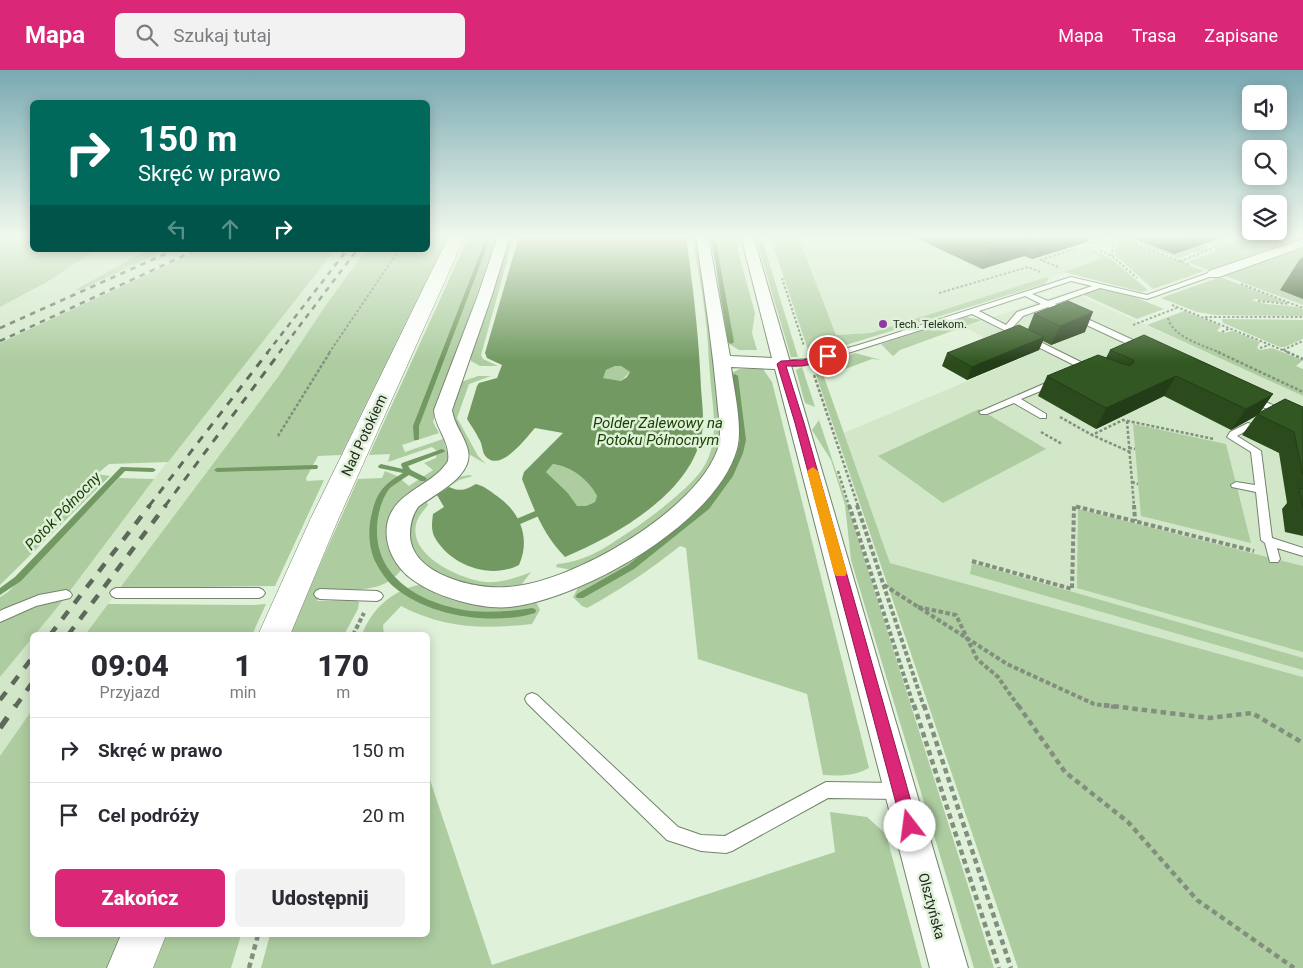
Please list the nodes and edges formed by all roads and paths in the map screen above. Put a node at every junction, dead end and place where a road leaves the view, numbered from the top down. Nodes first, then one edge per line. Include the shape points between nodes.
1 (380, 278) edge
2 (437, 278) edge
3 (491, 278) edge
4 (709, 278) edge
5 (759, 278) edge
6 (782, 278) edge
7 (991, 278) edge
8 (1135, 278) edge
9 (1203, 278) edge
10 (777, 280) dead end
11 (1101, 285) junction
12 (939, 293) dead end
13 (1026, 294) junction
14 (1153, 295) junction
15 (783, 298) dead end
16 (1258, 301) dead end
17 (1048, 304) junction
18 (1293, 304) dead end
19 (1179, 307) junction
20 (972, 311) junction
21 (1202, 317) junction
22 (1303, 317) edge
23 (1168, 318) dead end
24 (1140, 322) dead end
25 (1230, 328) junction
26 (1007, 329) junction
27 (1222, 332) dead end
28 (1303, 341) edge
29 (1269, 345) junction
30 (1260, 348) dead end
31 (1282, 350) junction
32 (1156, 354) edge
33 (1303, 359) edge
34 (723, 361) junction
35 (810, 362) junction
36 (781, 364) junction
37 (1098, 372) edge
38 (1077, 373) junction
39 (1303, 392) edge
40 (1243, 394) edge
41 (1014, 400) junction
42 (1277, 410) junction
43 (984, 412) dead end
44 (1043, 416) dead end
45 (1262, 418) edge
46 (1127, 421) junction
47 (1303, 422) edge
48 (1248, 426) edge
49 (278, 436) dead end
50 (1220, 440) dead end
51 (1135, 449) dead end
52 (1129, 450) junction
53 (836, 465) dead end
54 (1132, 482) junction
55 (1138, 484) dead end
56 (1236, 484) dead end
57 (1261, 490) junction
58 (1135, 521) junction
59 (1270, 542) junction
60 (1303, 552) edge
61 (1274, 557) joint
62 (972, 561) dead end
63 (884, 585) junction
64 (116, 593) dead end
65 (259, 593) dead end
66 (320, 594) dead end
67 (66, 595) dead end
68 (377, 596) dead end
69 (918, 606) junction
70 (0, 617) edge
71 (275, 632) edge
72 (967, 638) junction
73 (532, 699) dead end
74 (1303, 743) edge
75 (900, 791) junction
76 (143, 937) edge
77 (257, 937) edge
78 (130, 968) edge
79 (249, 968) edge
80 (949, 968) edge
81 (999, 968) edge
82 (1011, 968) edge
83 (1294, 968) edge

1 - 49 path
2 - 71 main road, Nad Potokiem
3 - 34 street via 443,410 442,417 459,456 457,463 440,481 409,504 398,526 404,557 429,579 476,596 527,595 604,565 667,523 702,491 722,464 727,450 729,432
4 - 34 street
5 - 36 street, Olsztyńska
6 - 35 path
7 - 12 path
8 - 14 path
9 - 14 lane
10 - 15 path
11 - 13 lane via 1071,279
11 - 14 lane via 1146,297
11 - 17 lane
13 - 17 lane
13 - 20 lane
14 - 19 path
16 - 18 path
17 - 26 lane via 1020,314
17 - 32 lane
19 - 21 path
19 - 24 path
20 - 26 lane
20 - 35 lane
21 - 22 path
21 - 25 path
23 - 39 path via 1181,335
25 - 27 path
25 - 29 path
26 - 38 lane
28 - 31 path
29 - 30 path
29 - 31 path
31 - 33 path
34 - 36 street
35 - 36 lane
35 - 63 path
36 - 75 street, Olsztyńska
37 - 38 lane
38 - 41 lane
40 - 42 lane
41 - 43 lane
41 - 44 lane
42 - 45 lane
42 - 47 lane
46 - 50 path
46 - 52 path
46 - 52 path via 1092,435 1122,450
48 - 57 lane via 1232,437 1256,451
51 - 52 path
52 - 54 path
53 - 81 path
54 - 55 path
54 - 58 path
56 - 57 lane
57 - 59 lane via 1267,540
58 - 61 path
58 - 62 path via 1074,506 1072,589
59 - 60 lane
59 - 61 lane
63 - 69 path
63 - 82 path
64 - 65 lane
66 - 68 lane
67 - 70 lane via 41,598
69 - 72 path
69 - 72 path via 956,615
72 - 74 path via 1007,664 1094,704 1209,718 1252,713
72 - 83 path via 977,659 998,677 1065,772 1128,822 1197,900
73 - 75 lane via 673,834 701,843 726,845 826,790
75 - 80 street, Olsztyńska
76 - 78 main road
77 - 79 path

